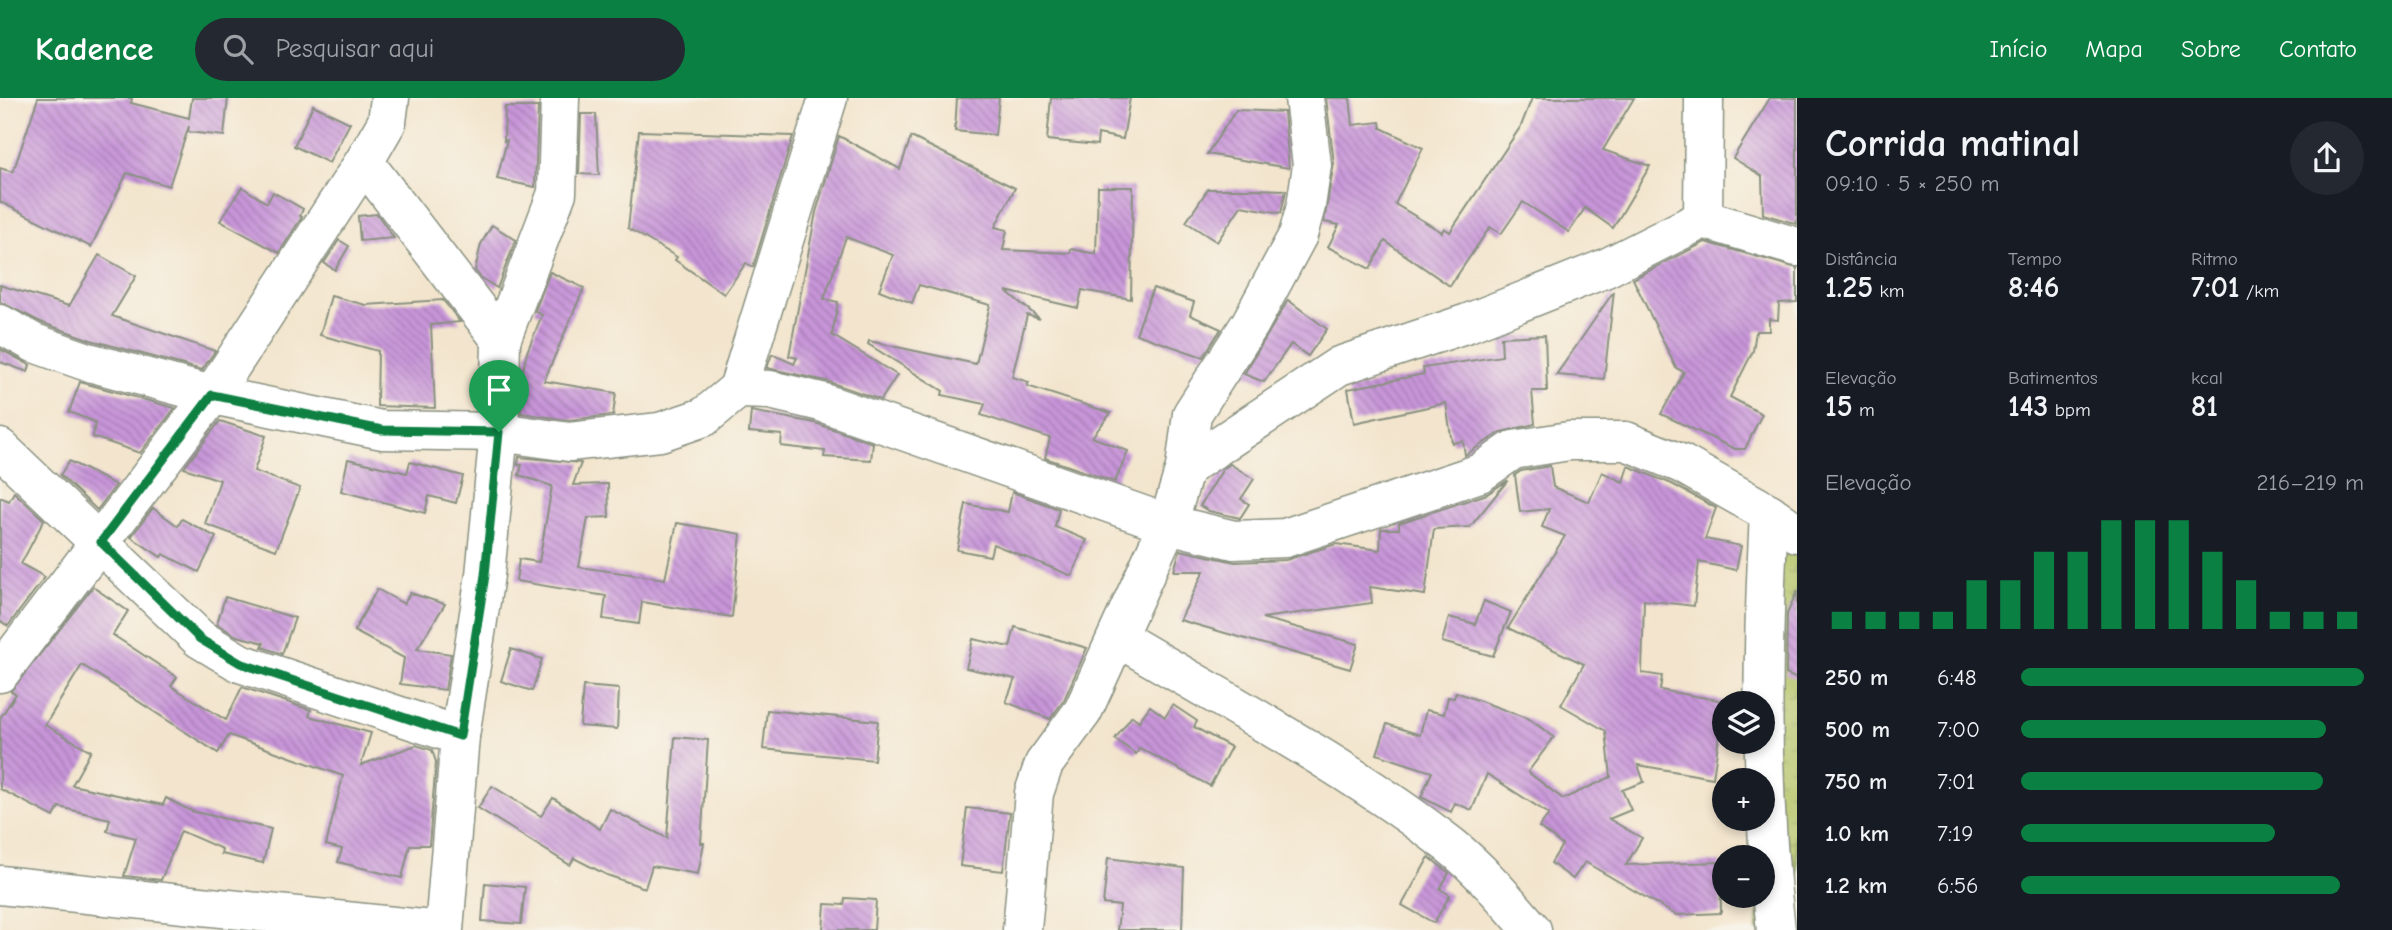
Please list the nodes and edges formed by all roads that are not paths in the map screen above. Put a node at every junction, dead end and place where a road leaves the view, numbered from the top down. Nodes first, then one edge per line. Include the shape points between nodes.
1 (390, 98) edge
2 (560, 98) edge
3 (828, 98) edge
4 (1304, 98) edge
5 (1707, 101) edge
6 (364, 162) junction
7 (1703, 219) junction
8 (1797, 247) edge
9 (0, 324) edge
10 (501, 340) junction
11 (738, 388) junction
12 (212, 395) junction
13 (499, 432) junction
14 (0, 448) edge
15 (1185, 468) junction
16 (1783, 523) edge
17 (1168, 524) junction
18 (101, 542) junction
19 (1117, 637) junction
20 (0, 673) edge
21 (460, 736) junction
22 (0, 885) edge
23 (432, 930) edge
24 (444, 930) edge
25 (1022, 930) edge
26 (1532, 930) edge
27 (1776, 930) edge

1 - 6 street via 387,122
2 - 10 street via 557,192
3 - 11 street
4 - 15 street via 1312,165 1298,235 1250,324 1192,414
5 - 7 street
6 - 10 street
6 - 12 street
7 - 8 street
7 - 15 street via 1606,268 1468,323 1339,366
9 - 12 street via 34,343 85,361
10 - 13 street
11 - 13 street via 704,417 660,432 569,442
11 - 17 street via 821,402
12 - 13 street via 382,430
12 - 18 street
13 - 21 street via 485,575
14 - 18 street
15 - 17 street
16 - 17 street via 1682,464 1626,441 1569,441 1513,450 1480,473 1285,538 1234,540
16 - 27 street via 1763,617 1765,841
17 - 19 street
18 - 20 street
18 - 21 street via 200,639 240,663
19 - 25 street via 1083,711 1044,764 1034,793
19 - 26 street via 1356,780 1442,839 1503,895
21 - 24 street
22 - 23 street

